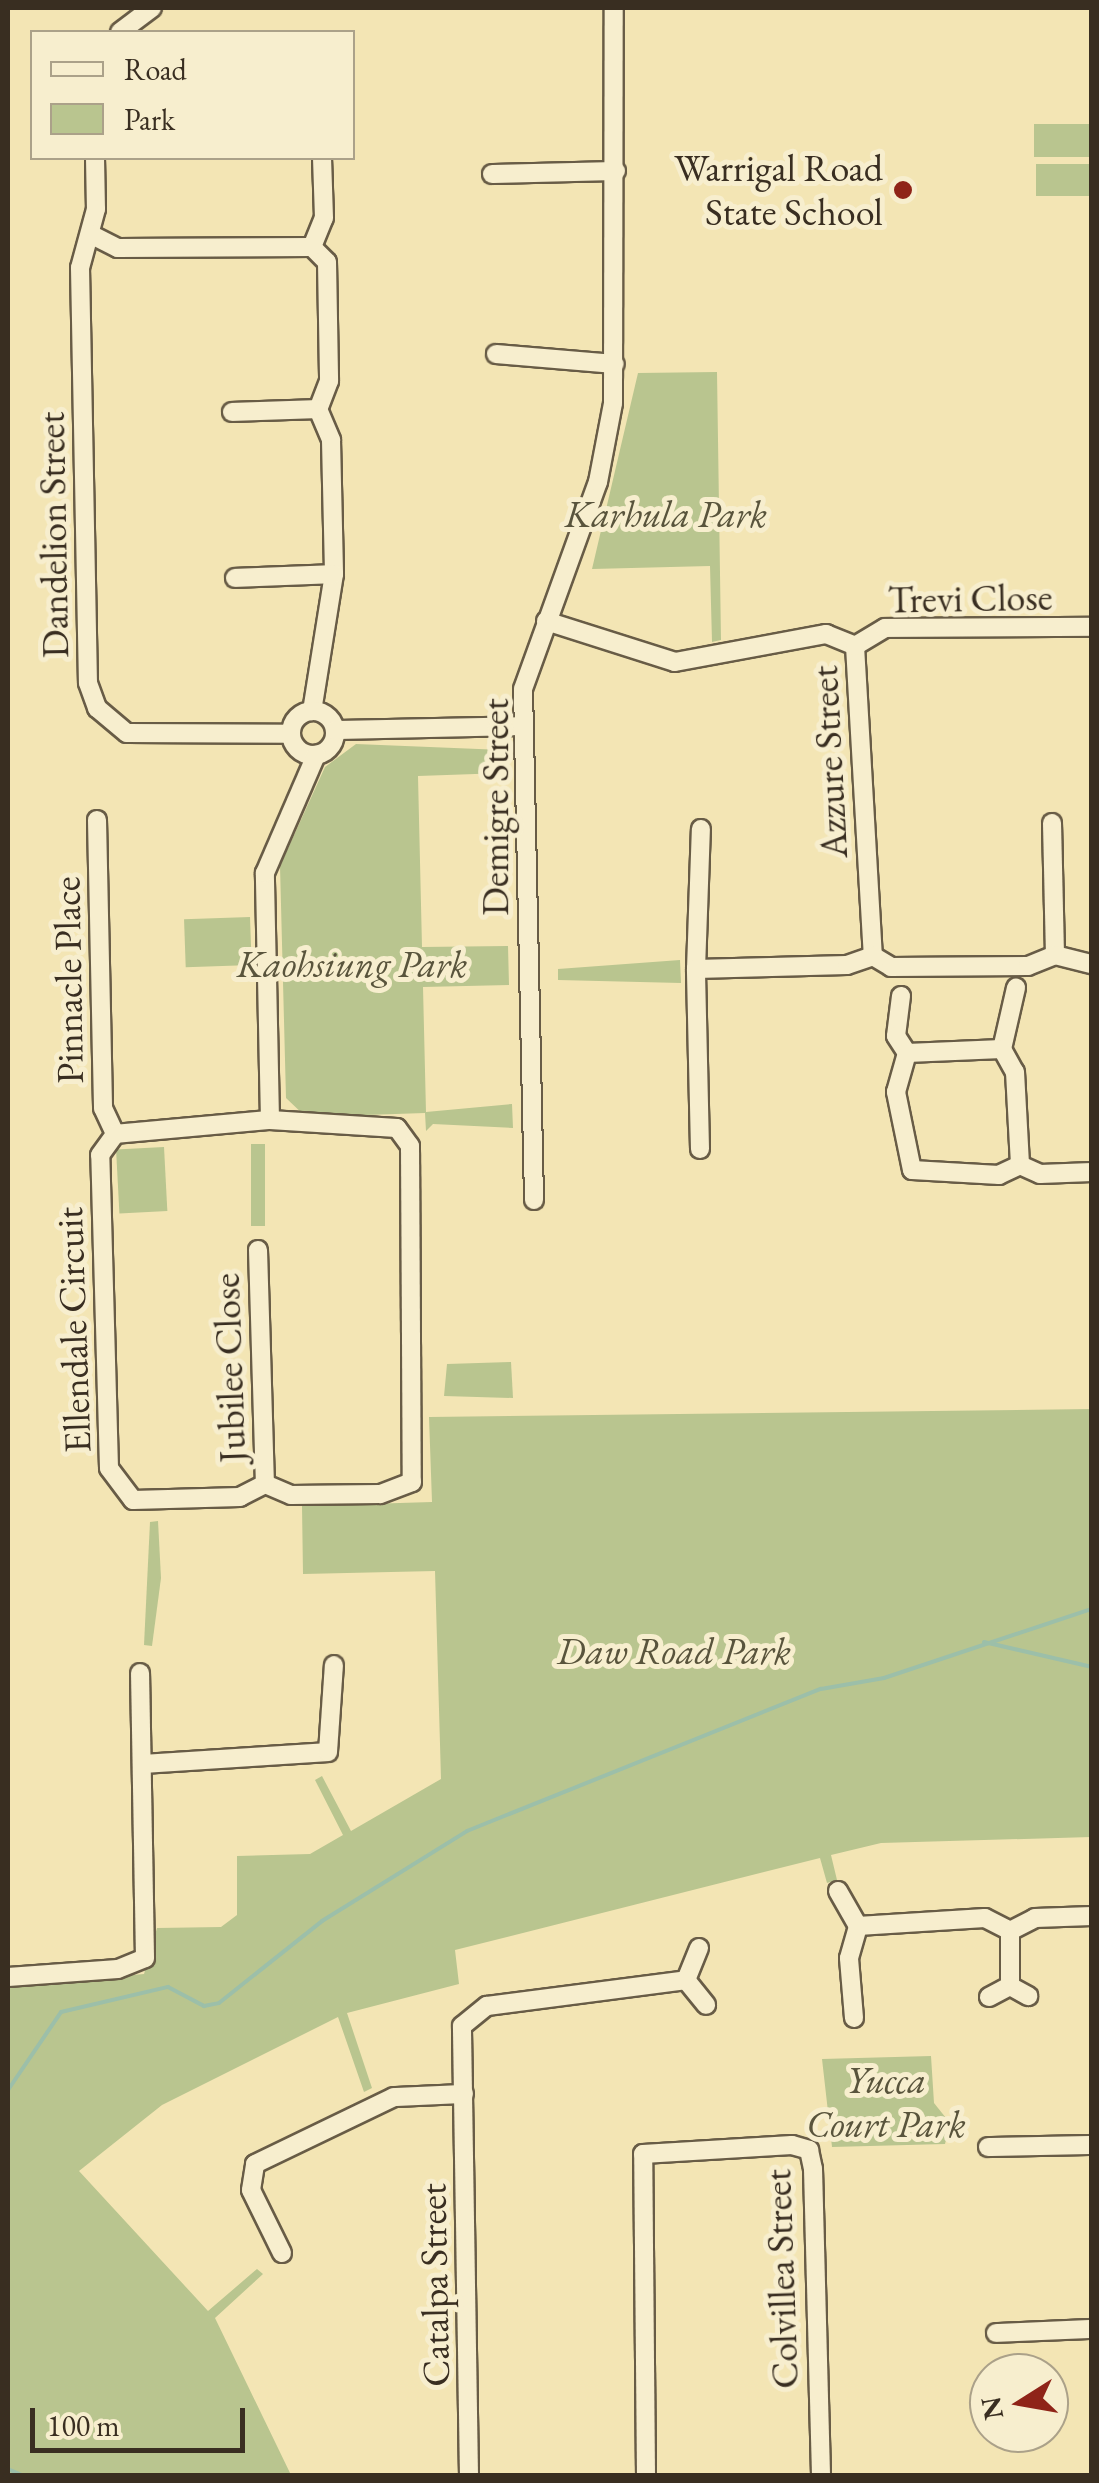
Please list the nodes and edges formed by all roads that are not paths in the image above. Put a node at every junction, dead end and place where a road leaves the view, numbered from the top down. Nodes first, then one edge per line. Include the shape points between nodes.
1 (152, 8) edge
2 (614, 8) edge
3 (123, 30) edge
4 (95, 160) edge
5 (322, 160) edge
6 (616, 172) junction
7 (492, 174) dead end
8 (90, 234) junction
9 (312, 247) junction
10 (496, 354) dead end
11 (615, 364) junction
12 (318, 409) junction
13 (232, 412) dead end
14 (334, 574) junction
15 (235, 578) dead end
16 (546, 621) junction
17 (1092, 627) edge
18 (855, 646) junction
19 (312, 711) junction
20 (523, 726) junction
21 (335, 730) junction
22 (291, 734) junction
23 (316, 755) junction
24 (97, 820) dead end
25 (1052, 823) dead end
26 (700, 829) dead end
27 (1055, 955) junction
28 (873, 956) junction
29 (1092, 964) edge
30 (696, 969) junction
31 (1016, 988) dead end
32 (902, 996) dead end
33 (1002, 1049) junction
34 (907, 1054) junction
35 (270, 1120) junction
36 (115, 1134) junction
37 (700, 1149) dead end
38 (1020, 1165) junction
39 (1092, 1172) edge
40 (534, 1200) dead end
41 (258, 1250) dead end
42 (265, 1484) junction
43 (334, 1665) dead end
44 (140, 1672) dead end
45 (144, 1764) junction
46 (838, 1890) dead end
47 (1092, 1916) edge
48 (858, 1926) junction
49 (1010, 1931) junction
50 (699, 1948) dead end
51 (8, 1977) edge
52 (686, 1980) junction
53 (1010, 1986) junction
54 (1028, 1996) dead end
55 (989, 1997) dead end
56 (706, 2005) dead end
57 (854, 2018) dead end
58 (464, 2094) junction
59 (1092, 2144) edge
60 (988, 2146) dead end
61 (282, 2253) dead end
62 (1092, 2329) edge
63 (996, 2333) dead end
64 (469, 2476) edge
65 (646, 2476) edge
66 (821, 2476) edge

1 - 3 street
2 - 6 street, Demigre Street
4 - 8 street, Dandelion Street
5 - 9 street via 324,218
6 - 7 street
6 - 11 street, Demigre Street
8 - 9 street via 118,248
8 - 22 street, Dandelion Street via 80,268 88,683 97,708 115,727 148,738
9 - 12 street via 326,262 329,381
10 - 11 street
11 - 16 street, Demigre Street via 598,482
12 - 13 street
12 - 14 street via 331,440
14 - 15 street
14 - 19 street
16 - 18 street, Azzure Street via 676,662 826,634
16 - 20 street, Demigre Street via 524,689
17 - 18 street, Trevi Close via 885,628
18 - 28 street, Azzure Street
19 - 21 street
19 - 22 street
20 - 21 street
20 - 40 street, Demigre Street
21 - 23 street
22 - 23 street
23 - 35 street via 265,874
24 - 36 street, Pinnacle Place via 104,1108
25 - 27 street
26 - 30 street
27 - 28 street via 1028,966 891,968
27 - 29 street
28 - 30 street via 847,965
30 - 37 street
31 - 33 street
32 - 34 street via 896,1036
33 - 34 street
33 - 38 street via 1015,1072
34 - 38 street via 896,1092 912,1170 999,1174
35 - 36 street, Ellendale Circuit
35 - 42 street, Ellendale Circuit via 396,1128 410,1146 418,1466 402,1490 380,1494 291,1495
36 - 42 street, Ellendale Circuit via 100,1155 117,1487 155,1500 240,1497
38 - 39 street via 1040,1174
41 - 42 street, Jubilee Close
43 - 45 street via 328,1752
44 - 45 street
45 - 51 street via 145,1958 118,1969
46 - 48 street
47 - 49 street via 1035,1918
48 - 49 street via 985,1918
48 - 57 street via 849,1958
49 - 53 street
50 - 52 street
52 - 56 street
52 - 58 street, Catalpa Street via 594,1987 468,2013
53 - 54 street
53 - 55 street
58 - 61 street via 394,2097 255,2164 251,2190
58 - 64 street, Catalpa Street
59 - 60 street
62 - 63 street
65 - 66 street, Colvillea Street via 643,2154 792,2145 809,2150 813,2168

